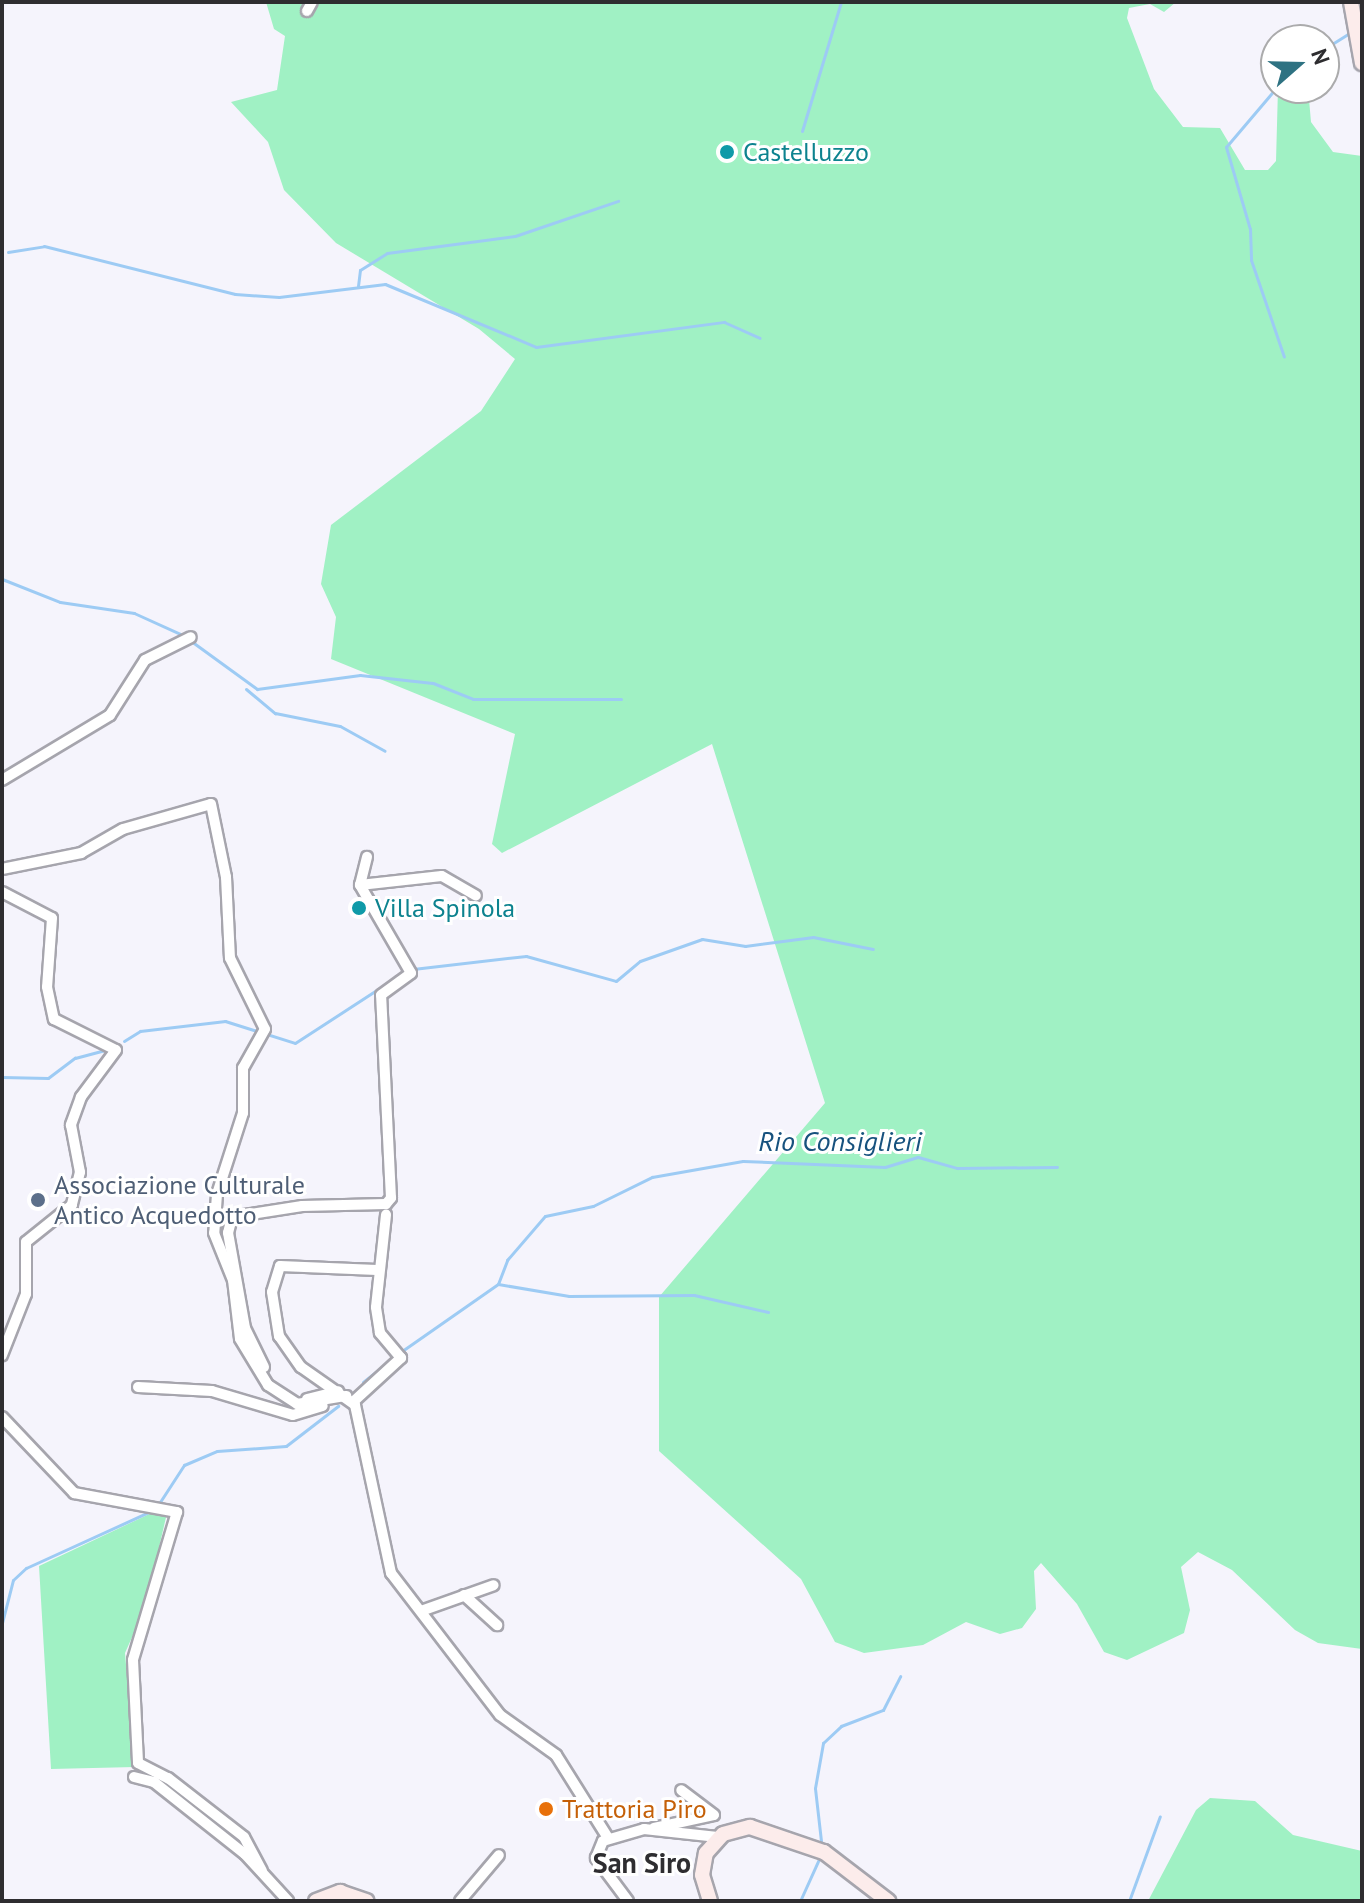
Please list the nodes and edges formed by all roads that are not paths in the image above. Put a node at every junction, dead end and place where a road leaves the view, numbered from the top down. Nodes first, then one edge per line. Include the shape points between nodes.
1 (1351, 2) edge
2 (1362, 63) edge
3 (189, 640) dead end
4 (2, 780) edge
5 (367, 857) dead end
6 (2, 869) edge
7 (360, 885) junction
8 (2, 892) edge
9 (476, 896) dead end
10 (386, 1215) dead end
11 (377, 1270) junction
12 (2, 1355) edge
13 (138, 1387) dead end
14 (347, 1397) junction
15 (325, 1405) junction
16 (2, 1417) edge
17 (494, 1585) dead end
18 (464, 1595) junction
19 (421, 1611) junction
20 (497, 1625) dead end
21 (134, 1777) dead end
22 (681, 1790) dead end
23 (654, 1829) junction
24 (718, 1837) junction
25 (608, 1838) junction
26 (499, 1855) dead end
27 (262, 1871) junction
28 (288, 1901) edge
29 (316, 1901) edge
30 (366, 1901) edge
31 (460, 1901) edge
32 (628, 1901) edge
33 (710, 1901) edge
34 (888, 1901) edge

1 - 2 main road via 1353,39
3 - 4 street via 148,657 110,715
5 - 7 street
6 - 15 street via 81,853 123,829 211,804 226,877 230,958 263,1023 243,1068 243,1113 217,1194 214,1233 233,1280 240,1339 260,1373 290,1401
7 - 9 street via 442,876
7 - 14 street via 409,970 381,995 391,1198 386,1204 245,1213 229,1224 245,1328 270,1377 305,1399
8 - 12 street via 52,918 47,987 54,1019 115,1047 81,1097 71,1125 80,1172 72,1205 26,1242 26,1294
10 - 11 street
11 - 14 street via 378,1329 399,1351
11 - 14 street via 291,1263 274,1273 284,1345 301,1367
13 - 15 street via 212,1391 293,1415
14 - 15 street
14 - 19 street via 387,1566
16 - 27 street via 74,1493 171,1505 178,1516 133,1660 138,1763 168,1778 244,1837
17 - 18 street
18 - 19 street
18 - 20 street
19 - 25 street via 500,1715 556,1755
21 - 27 street via 154,1782
22 - 23 street via 714,1815
23 - 24 street
23 - 25 street
24 - 33 main road via 703,1866
24 - 34 main road via 760,1828 824,1852
25 - 32 street via 596,1858
26 - 31 street
27 - 28 street
29 - 30 main road via 340,1892

